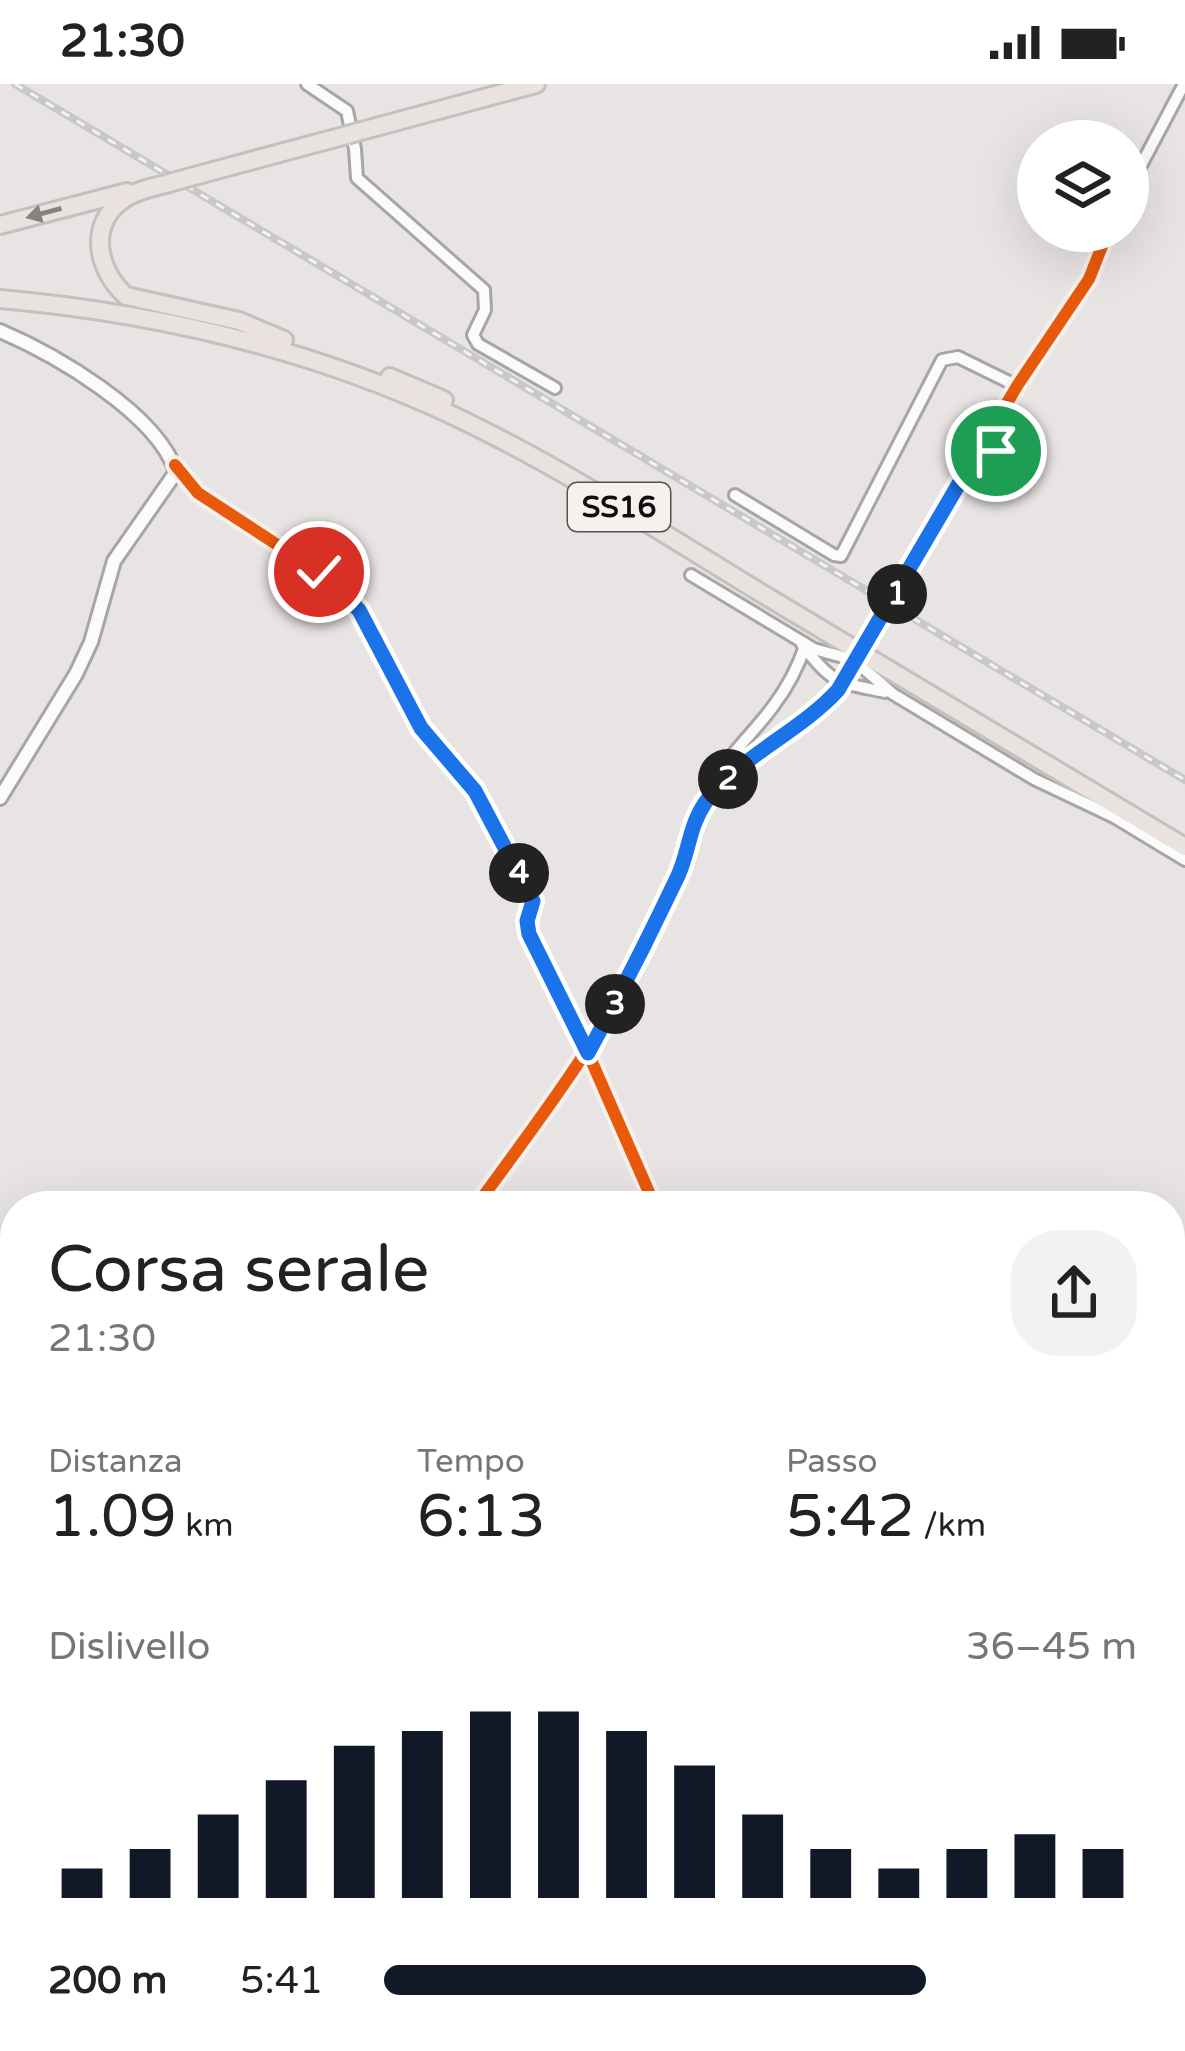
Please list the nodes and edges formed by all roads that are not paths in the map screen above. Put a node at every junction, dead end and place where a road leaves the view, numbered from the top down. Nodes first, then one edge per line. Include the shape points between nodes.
1 (307, 84) edge
2 (536, 84) edge
3 (1184, 84) edge
4 (1149, 150) edge
5 (169, 183) junction
6 (0, 225) edge
7 (1100, 252) edge
8 (0, 289) edge
9 (0, 299) edge
10 (0, 331) edge
11 (284, 340) junction
12 (1016, 386) junction
13 (555, 388) dead end
14 (1001, 412) junction
15 (992, 461) dead end
16 (175, 465) junction
17 (734, 495) dead end
18 (692, 575) dead end
19 (802, 643) junction
20 (893, 694) junction
21 (718, 788) junction
22 (0, 798) edge
23 (1185, 834) edge
24 (1185, 847) edge
25 (1185, 860) edge
26 (588, 1053) junction
27 (487, 1191) edge
28 (648, 1191) edge

1 - 13 street via 346,111 356,178 484,290 474,339
2 - 5 highway, bridge
3 - 4 street
5 -> 6 highway
5 - 11 highway via 124,199 102,225 99,246 112,283 126,296 239,321
7 - 12 street
8 - 11 highway, SS16 via 134,306
9 - 24 highway, SS16 via 235,337 454,416
10 - 16 street via 120,403
11 - 23 highway, SS16 via 415,387 517,436
12 - 14 street
12 - 17 street via 958,357 942,360 842,556
14 - 15 street via 1009,425
14 - 21 street, bridge via 838,690
16 - 22 street via 174,478 114,561 76,674
16 - 26 street via 198,493 319,572 359,610 421,728 475,791 531,895 529,934
18 - 19 street
19 - 20 street via 863,668
19 - 20 street via 850,688
19 - 21 street via 773,707 720,771
20 - 25 street
21 - 26 street via 696,818 652,935
26 - 27 street
26 - 28 street

